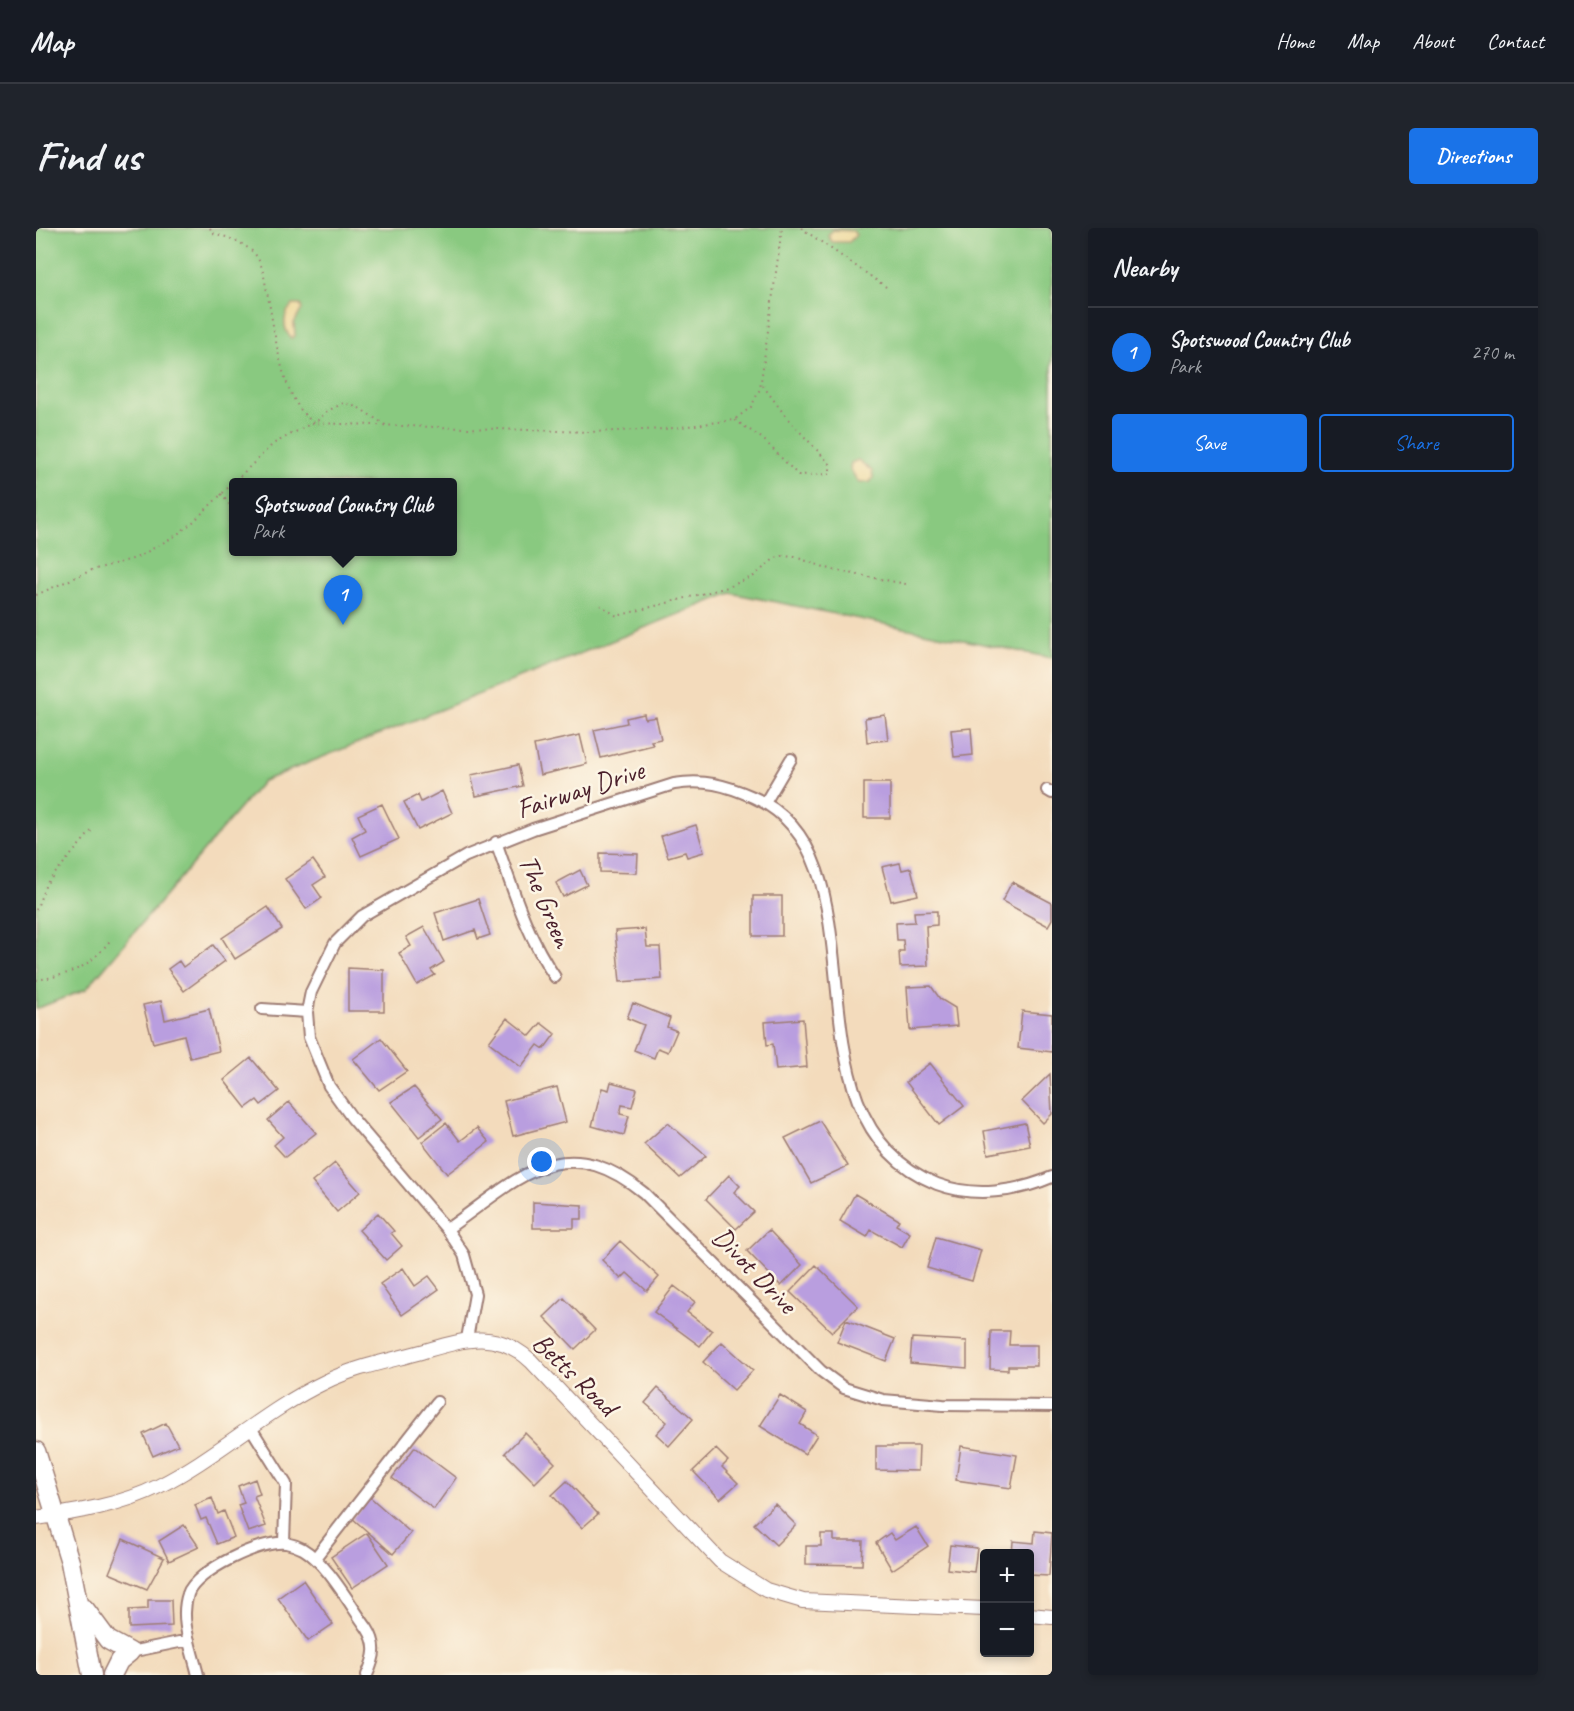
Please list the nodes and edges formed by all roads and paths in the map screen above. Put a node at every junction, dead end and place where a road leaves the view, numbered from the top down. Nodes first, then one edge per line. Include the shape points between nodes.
1 (210, 228) edge
2 (782, 228) edge
3 (801, 228) edge
4 (889, 289) dead end
5 (761, 383) junction
6 (734, 420) junction
7 (315, 423) junction
8 (387, 426) junction
9 (238, 478) edge
10 (229, 486) edge
11 (221, 494) junction
12 (229, 504) edge
13 (906, 584) dead end
14 (36, 595) edge
15 (600, 605) dead end
16 (791, 759) dead end
17 (765, 803) junction
18 (93, 829) dead end
19 (496, 842) junction
20 (36, 910) edge
21 (112, 938) dead end
22 (555, 977) dead end
23 (36, 980) edge
24 (262, 1009) dead end
25 (307, 1012) junction
26 (1052, 1177) edge
27 (447, 1229) junction
28 (467, 1339) junction
29 (437, 1402) dead end
30 (1052, 1406) edge
31 (251, 1428) junction
32 (36, 1451) edge
33 (56, 1515) junction
34 (36, 1518) edge
35 (284, 1542) junction
36 (315, 1557) junction
37 (75, 1587) junction
38 (980, 1610) edge
39 (1034, 1615) edge
40 (1052, 1617) edge
41 (189, 1640) junction
42 (130, 1652) junction
43 (92, 1675) edge
44 (112, 1675) edge
45 (198, 1675) edge
46 (367, 1675) edge

1 - 7 path via 213,233 246,246 262,265 294,400
2 - 5 path
3 - 4 path
5 - 6 path via 751,407
5 - 6 path via 830,464 830,474 798,475 763,439
6 - 8 path via 605,432
7 - 8 path
7 - 8 path via 327,411 344,403
7 - 9 path via 276,441
10 - 11 path
11 - 12 path
11 - 14 path via 175,536 136,558 92,570
13 - 15 path via 782,556 754,576 702,596 670,600 617,616
16 - 17 street
17 - 19 street, Fairway Drive via 728,786 685,783
17 - 26 street, Fairway Drive via 795,828 820,875 847,1062 858,1103 872,1131 912,1170 944,1186 1001,1191
18 - 20 path via 46,884
19 - 22 street, The Green via 524,923 537,952
19 - 25 street, Fairway Drive via 362,916 328,953 310,992
21 - 23 path via 95,960 60,976
24 - 25 street
25 - 27 street, Fairway Drive via 311,1045 339,1102
27 - 28 street, Fairway Drive via 464,1255 473,1281 475,1302
27 - 30 street, Divot Drive via 539,1168 574,1161 602,1166 644,1193 815,1365 844,1388 903,1402
28 - 31 street, Betts Road via 339,1376
28 - 38 street, Betts Road via 497,1341 523,1354 720,1561 756,1586 817,1603
29 - 36 street
31 - 33 street, Betts Road via 156,1488
31 - 35 street via 286,1484
32 - 33 highway
33 - 34 street, Betts Road
33 - 37 highway
35 - 36 street
35 - 41 street via 259,1547 195,1580 185,1607
36 - 46 street via 374,1639 375,1657
37 - 42 highway via 99,1630 114,1645
37 - 43 highway
39 - 40 street
41 - 42 street
41 - 45 street
42 - 44 highway via 119,1661

